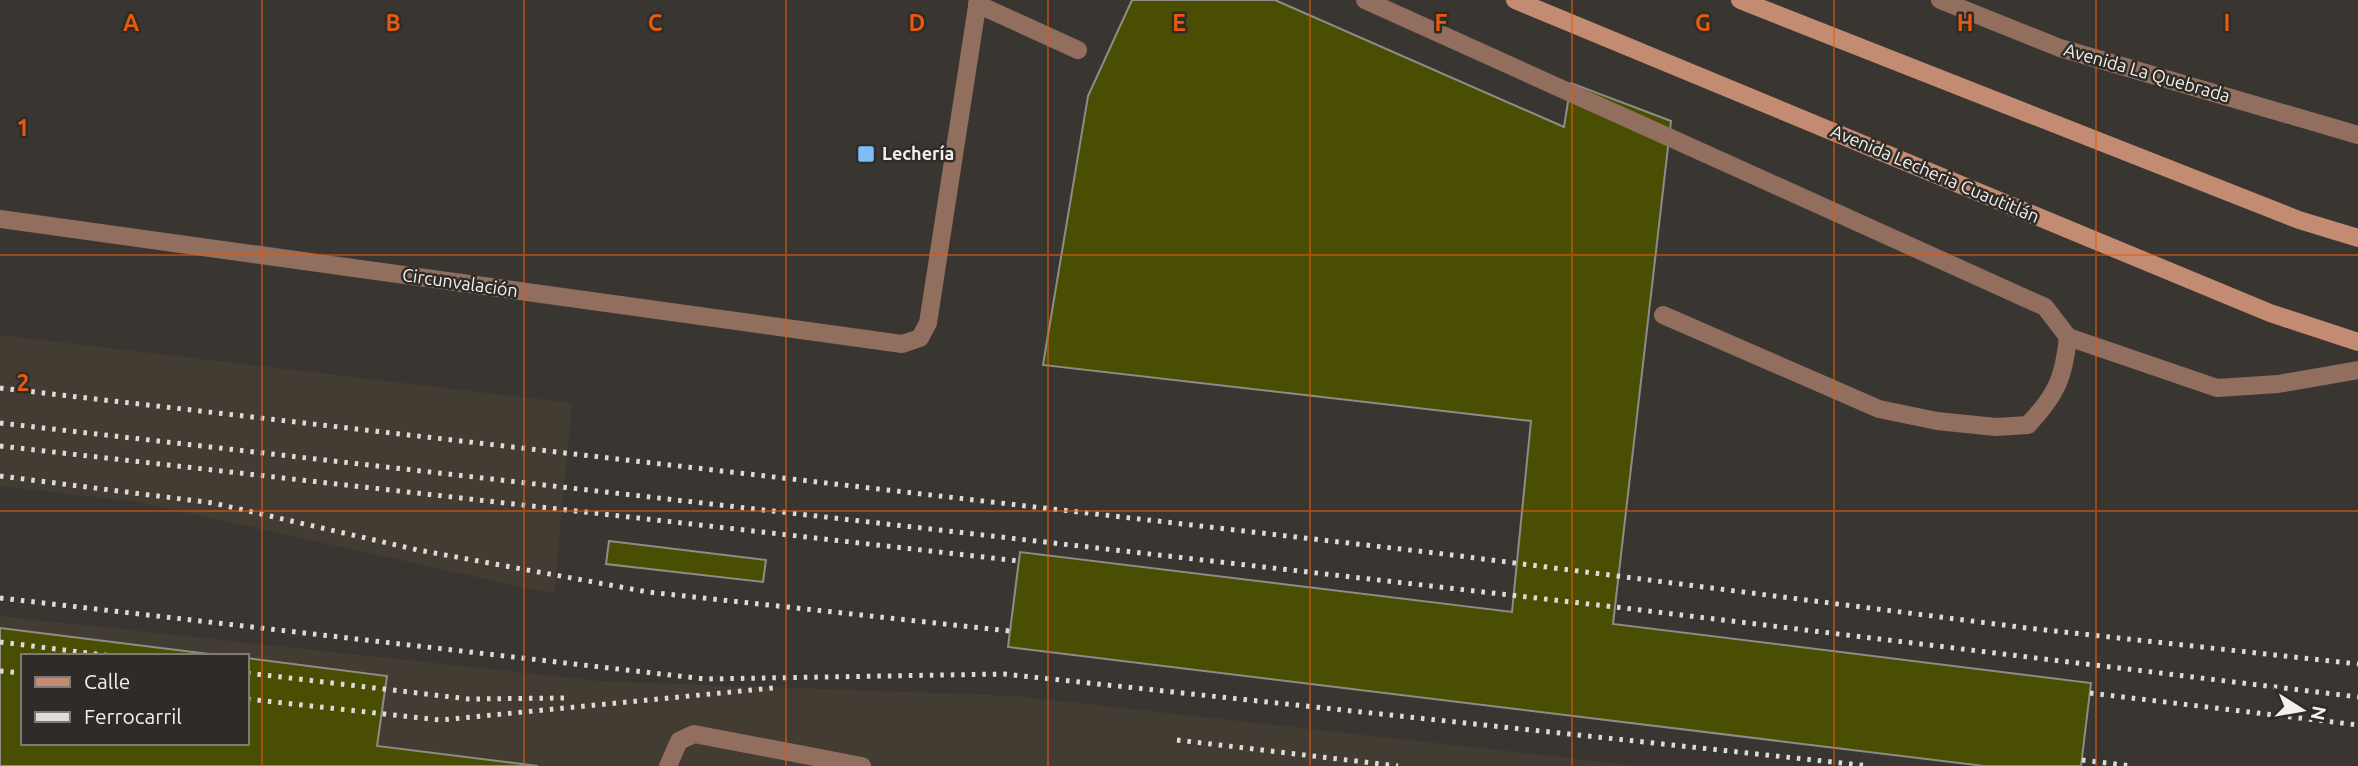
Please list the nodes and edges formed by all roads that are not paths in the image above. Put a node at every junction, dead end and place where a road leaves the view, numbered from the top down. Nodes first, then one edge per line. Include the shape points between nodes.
1 (1365, 0) edge
2 (1515, 0) edge
3 (1740, 0) edge
4 (1940, 0) edge
5 (977, 2) edge
6 (1078, 50) dead end
7 (2358, 135) edge
8 (0, 219) edge
9 (2358, 238) edge
10 (1663, 315) dead end
11 (2068, 337) junction
12 (2358, 342) edge
13 (2358, 370) edge
14 (668, 766) edge
15 (862, 766) edge

1 - 11 street via 1988,279 2045,307
2 - 12 main road, Avenida Lecheria Cuautitlán via 2270,313
3 - 9 main road via 2299,220
4 - 7 street, Avenida La Quebrada via 2060,48
5 - 6 street
5 - 8 street, Circunvalación via 928,323 920,338 902,344
10 - 11 street via 1879,409 1996,427 2028,425 2049,402 2065,371
11 - 13 street via 2217,388 2278,384
14 - 15 street via 679,741 694,734

